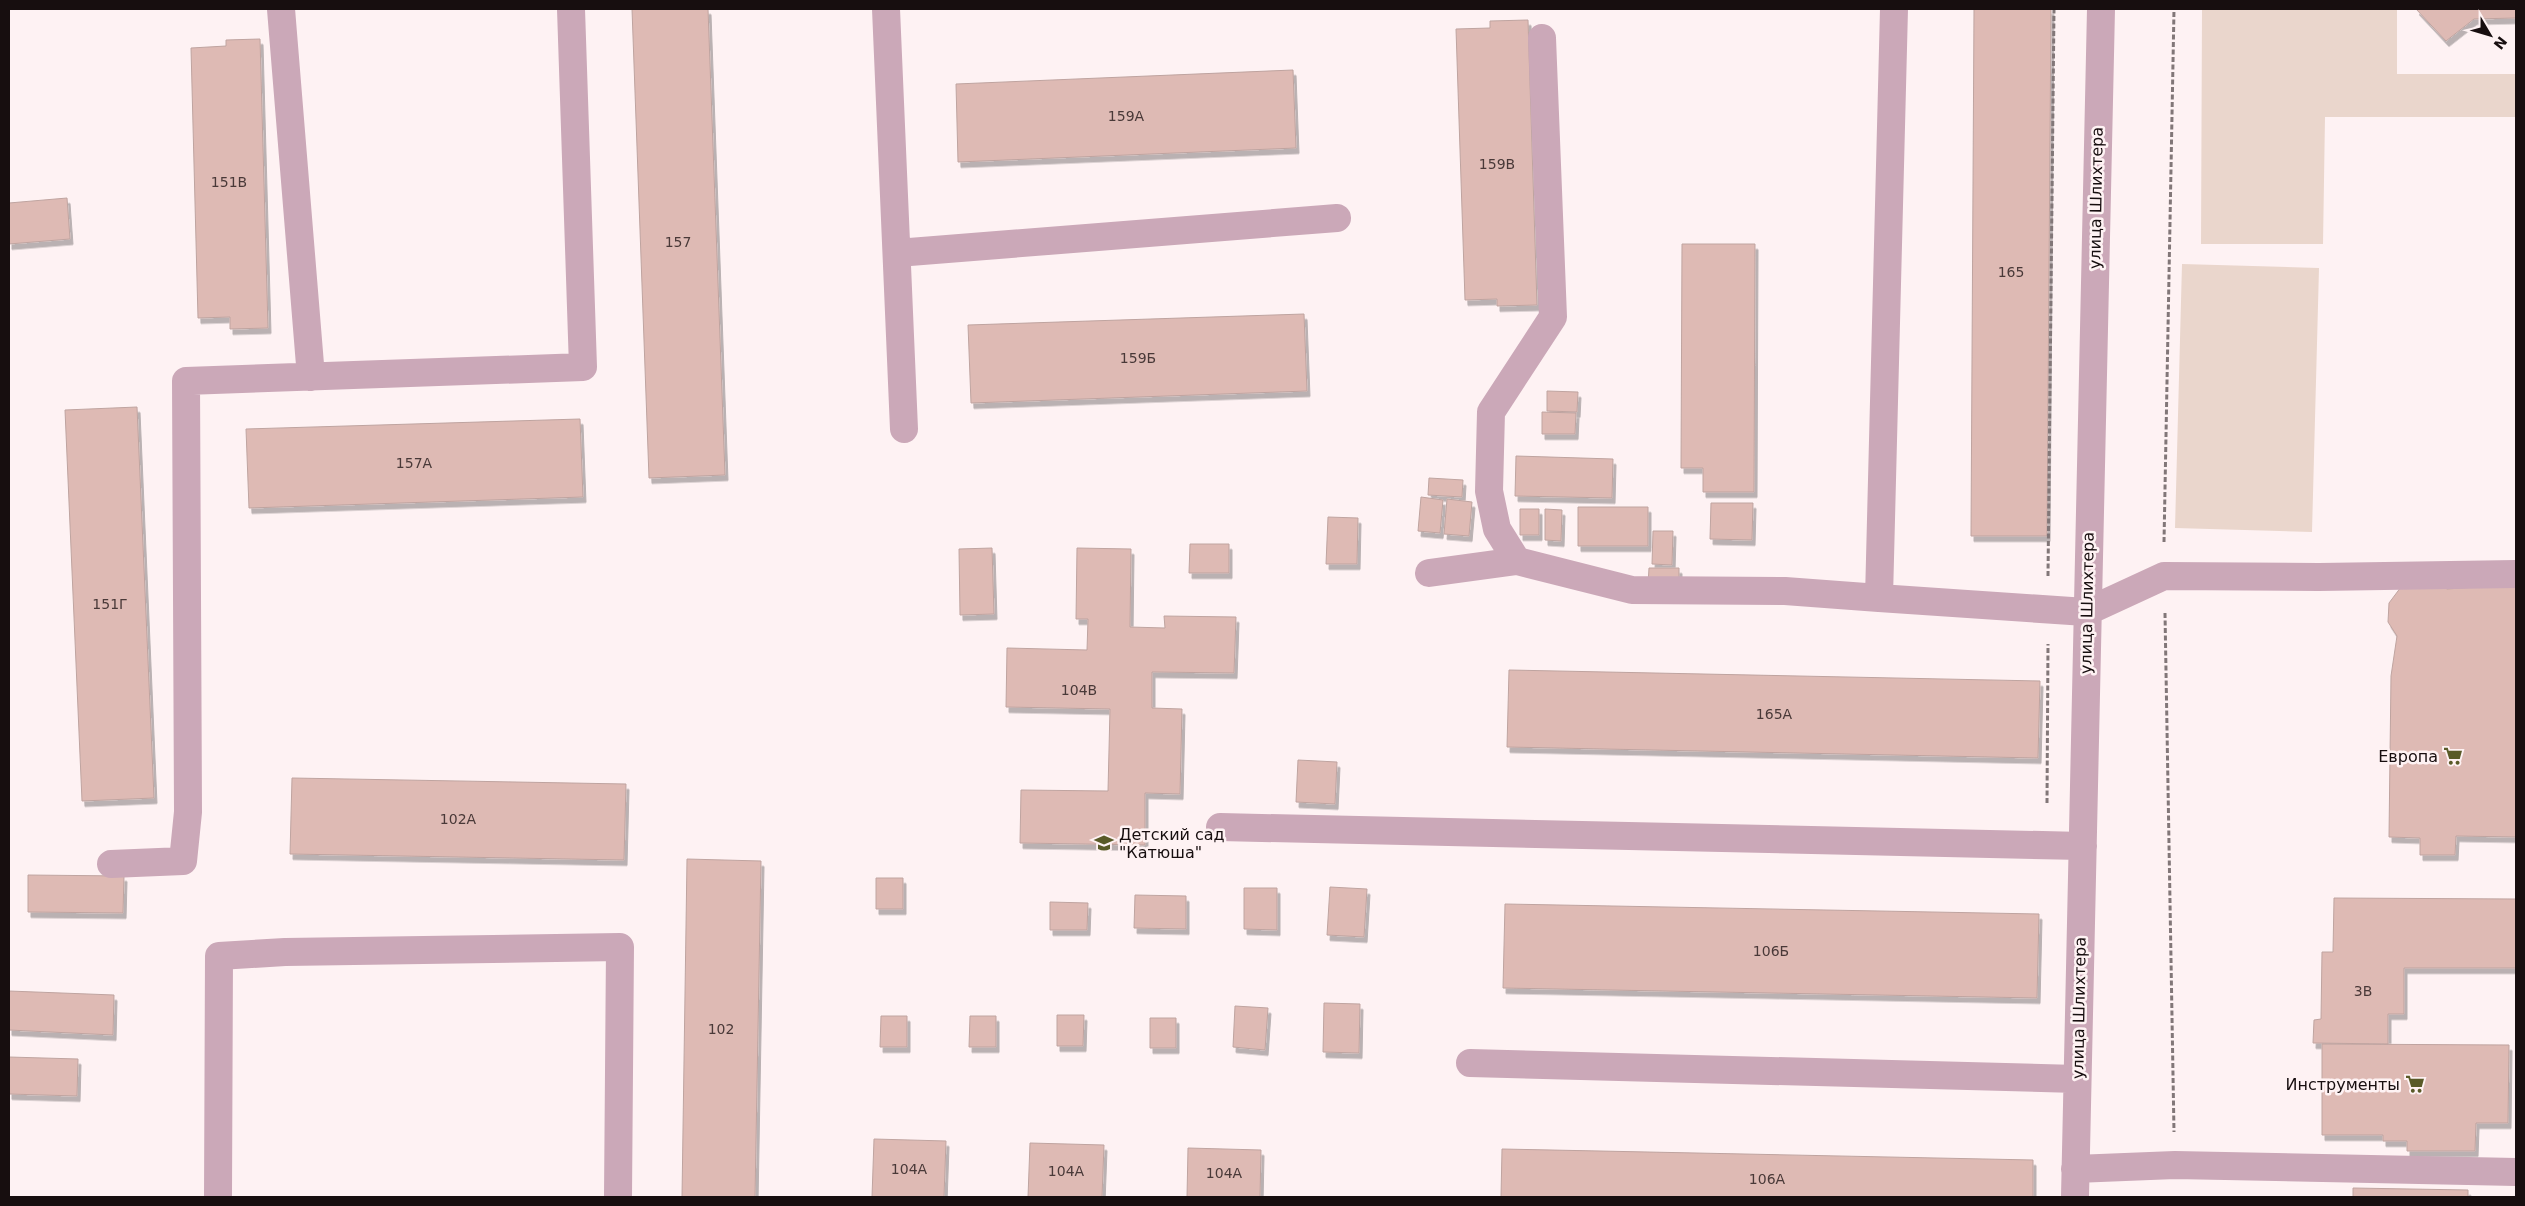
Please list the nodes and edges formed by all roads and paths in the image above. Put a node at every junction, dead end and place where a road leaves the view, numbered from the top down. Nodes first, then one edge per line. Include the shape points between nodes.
1 (281, 9) edge
2 (571, 9) edge
3 (886, 9) edge
4 (1894, 9) edge
5 (2100, 9) edge
6 (1542, 38) dead end
7 (1338, 218) dead end
8 (897, 252) junction
9 (310, 376) junction
10 (904, 429) dead end
11 (1517, 561) junction
12 (1429, 573) dead end
13 (2516, 574) edge
14 (1879, 598) junction
15 (2086, 612) junction
16 (1220, 827) dead end
17 (2083, 846) junction
18 (111, 864) dead end
19 (1470, 1063) dead end
20 (2077, 1079) junction
21 (2075, 1169) junction
22 (2516, 1172) edge
23 (218, 1197) edge
24 (618, 1197) edge
25 (2075, 1197) edge

1 - 9 street
2 - 9 street via 582,367
3 - 8 street
4 - 14 street
5 - 15 street, улица Шлихтера
6 - 11 street via 1553,317 1491,412 1489,491 1497,529
7 - 8 street
8 - 10 street
9 - 18 street via 186,381 188,812 183,861
11 - 12 street
11 - 14 street via 1632,590 1785,591
13 - 15 street via 2164,576
14 - 15 street
15 - 17 street, улица Шлихтера
16 - 17 street
17 - 20 street, улица Шлихтера
19 - 20 street
20 - 21 street, улица Шлихтера
21 - 22 street via 2174,1165
21 - 25 street, улица Шлихтера
23 - 24 street via 219,956 285,952 620,947

